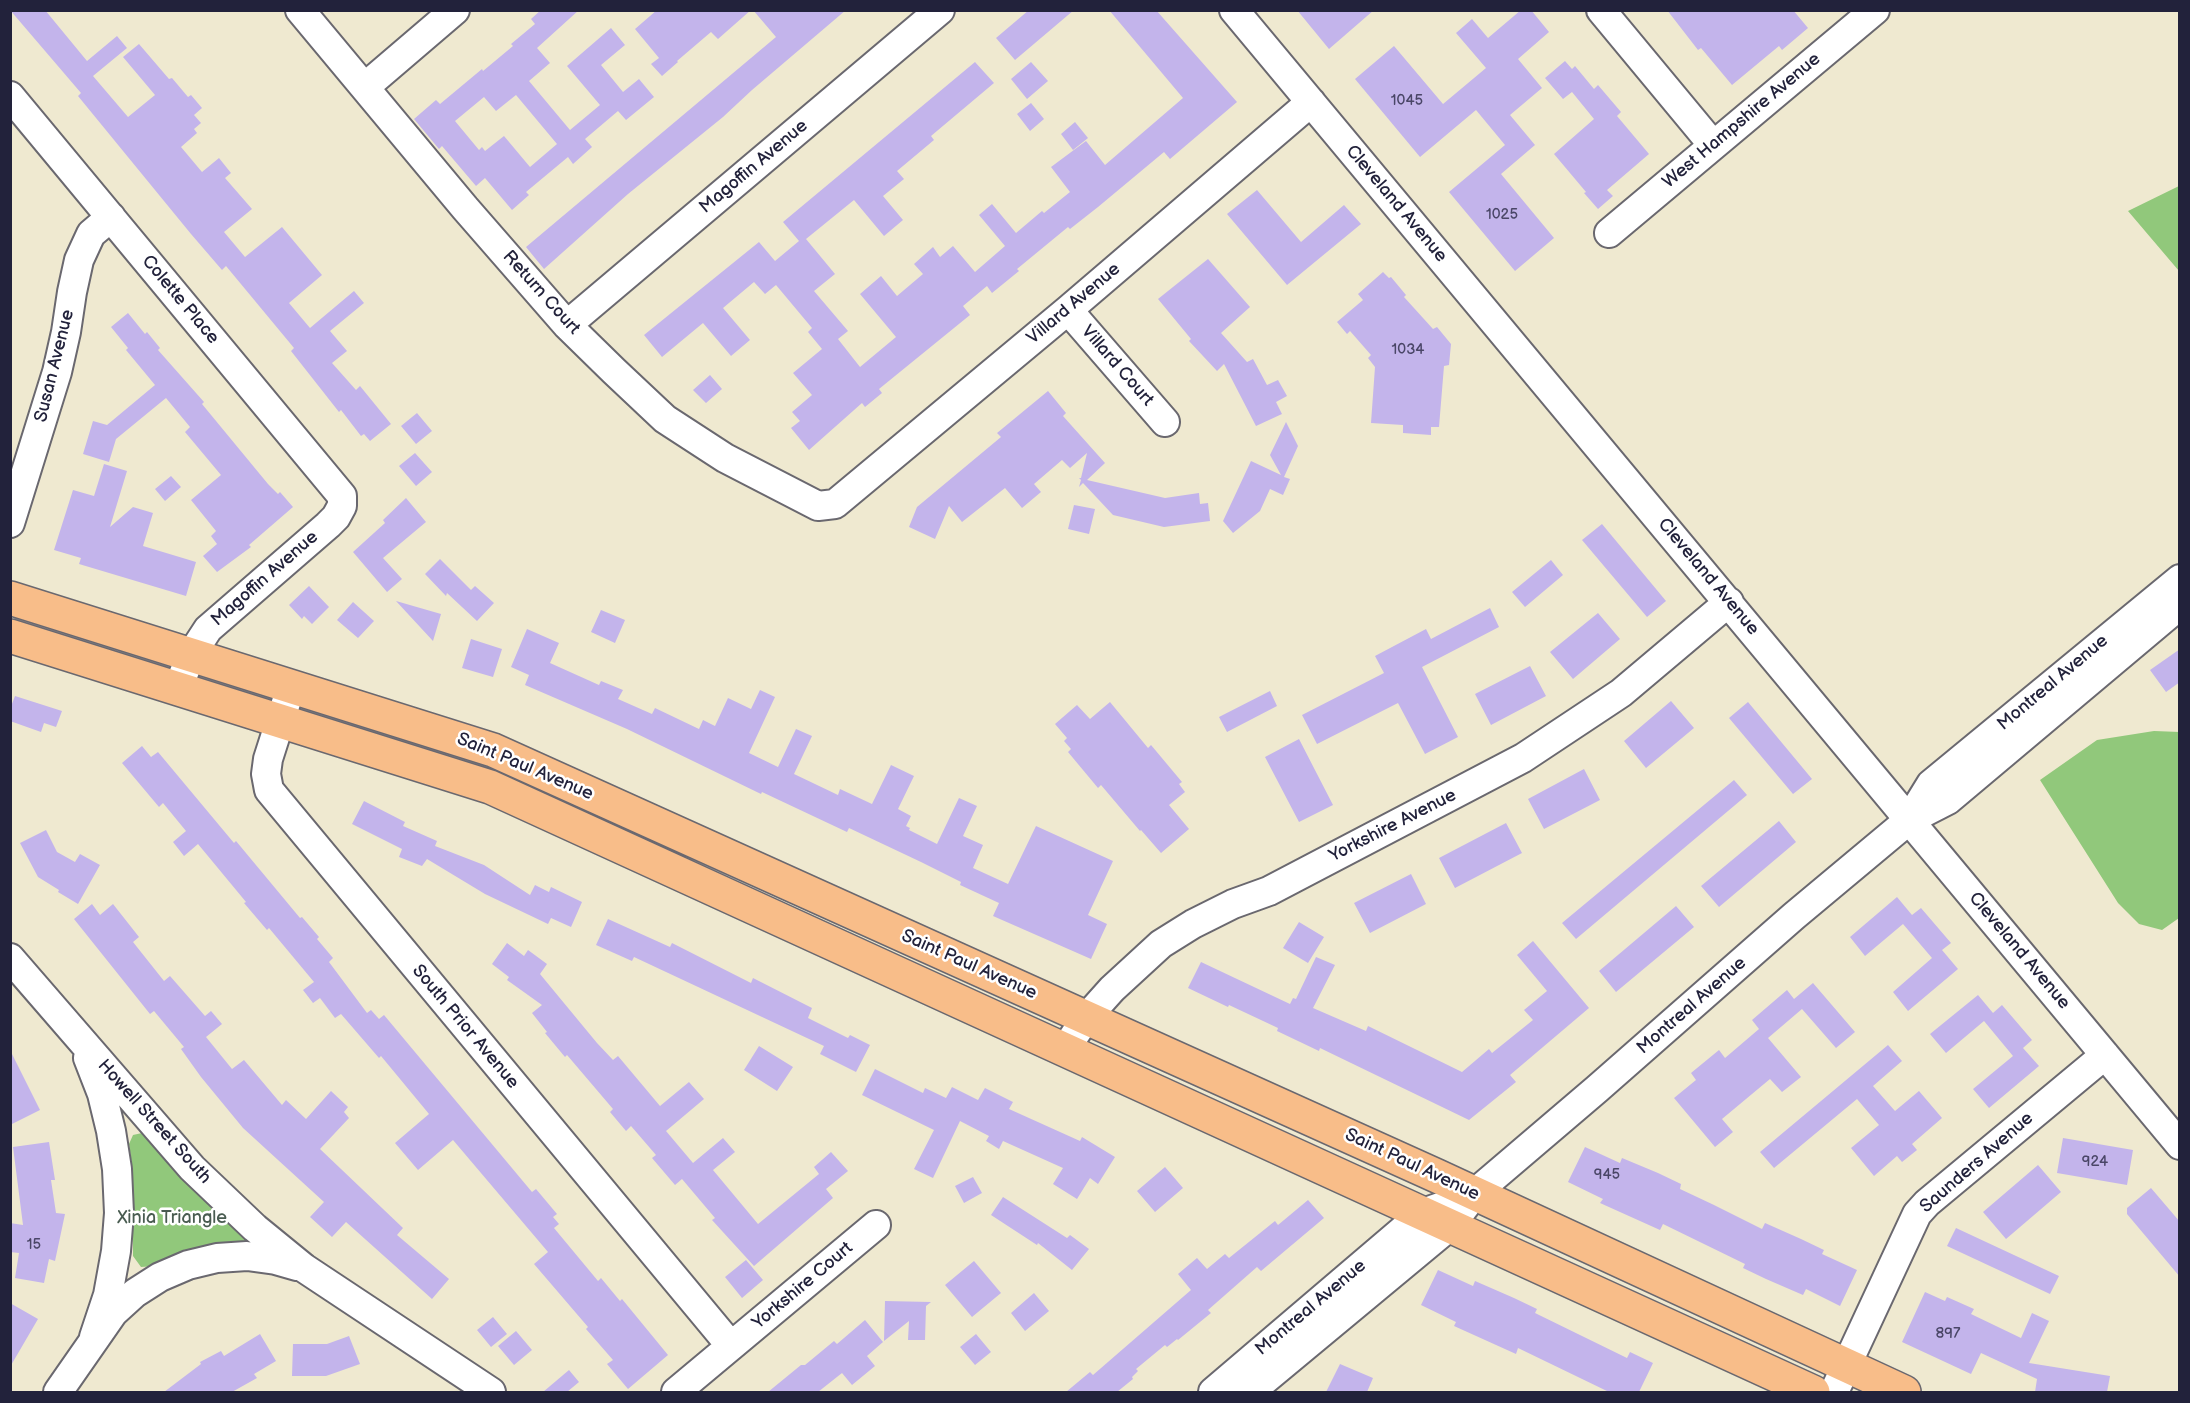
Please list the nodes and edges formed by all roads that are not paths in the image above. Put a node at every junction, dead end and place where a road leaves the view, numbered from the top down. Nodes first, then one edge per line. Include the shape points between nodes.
1 (300, 10) edge
2 (455, 10) edge
3 (940, 10) edge
4 (1234, 10) edge
5 (1601, 10) edge
6 (1875, 10) edge
7 (365, 87) junction
8 (10, 96) edge
9 (1311, 102) junction
10 (1713, 145) junction
11 (111, 217) junction
12 (1609, 232) dead end
13 (1068, 310) junction
14 (567, 325) junction
15 (1165, 422) dead end
16 (835, 504) joint
17 (342, 506) joint
18 (10, 523) edge
19 (2180, 579) edge
20 (10, 598) edge
21 (1729, 602) junction
22 (2180, 605) edge
23 (10, 636) edge
24 (191, 655) junction
25 (291, 687) junction
26 (178, 688) junction
27 (280, 720) junction
28 (1909, 820) junction
29 (10, 958) edge
30 (1086, 1018) junction
31 (77, 1035) junction
32 (1064, 1051) junction
33 (2105, 1055) junction
34 (2180, 1145) edge
35 (1474, 1193) junction
36 (1436, 1220) junction
37 (876, 1225) dead end
38 (304, 1268) junction
39 (94, 1337) junction
40 (731, 1346) junction
41 (1840, 1379) edge
42 (58, 1392) edge
43 (491, 1392) edge
44 (675, 1392) edge
45 (1212, 1392) edge
46 (1250, 1392) edge
47 (1813, 1392) edge
48 (1904, 1392) edge

1 - 7 street, Return Court
2 - 7 street
3 - 14 street, Magoffin Avenue
4 - 9 street, Cleveland Avenue
5 - 10 street
6 - 10 street, West Hampshire Avenue
7 - 14 street, Return Court
8 - 11 street, Colette Place
9 - 13 street, Villard Avenue
9 - 21 street, Cleveland Avenue
10 - 12 street, West Hampshire Avenue
11 - 17 street, Colette Place via 336,488 342,496
11 - 18 street, Susan Avenue via 91,234 79,260 57,372
13 - 15 street, Villard Court
13 - 16 street, Villard Avenue
14 - 16 street, Return Court via 665,419 788,492 818,506
17 - 24 street, Magoffin Avenue via 328,525 208,629
19 - 28 street, Montreal Avenue via 1931,784
20 - 24 main road, Saint Paul Avenue
21 - 28 street, Cleveland Avenue
21 - 30 street, Yorkshire Avenue via 1621,693 1547,743 1161,944 1127,973
22 - 28 street, Montreal Avenue via 1948,800
23 - 26 main road, Saint Paul Avenue
24 - 25 main road, Saint Paul Avenue
24 - 26 street, Magoffin Avenue
25 - 27 street, South Prior Avenue
25 - 30 main road, Saint Paul Avenue via 493,750
26 - 27 main road, Saint Paul Avenue
27 - 32 main road, Saint Paul Avenue via 490,787
27 - 40 street, South Prior Avenue via 268,759 269,790
28 - 33 street, Cleveland Avenue
28 - 35 street, Montreal Avenue
29 - 31 street, Howell Street South
30 - 32 street, Yorkshire Avenue
30 - 35 main road, Saint Paul Avenue
31 - 38 street, Howell Street South via 206,1182
31 - 39 street via 102,1094 117,1169 116,1251 108,1295
32 - 36 main road, Saint Paul Avenue
33 - 34 street, Cleveland Avenue
33 - 41 street, Saunders Avenue via 1917,1214
35 - 36 street, Montreal Avenue
35 - 41 main road, Saint Paul Avenue
36 - 45 street, Montreal Avenue
36 - 46 street, Montreal Avenue
36 - 47 main road, Saint Paul Avenue
37 - 40 street, Yorkshire Court
38 - 39 street via 247,1257 217,1258 188,1265 135,1293
38 - 43 street, Howell Street South
39 - 42 street
40 - 44 street
41 - 48 main road, Saint Paul Avenue

